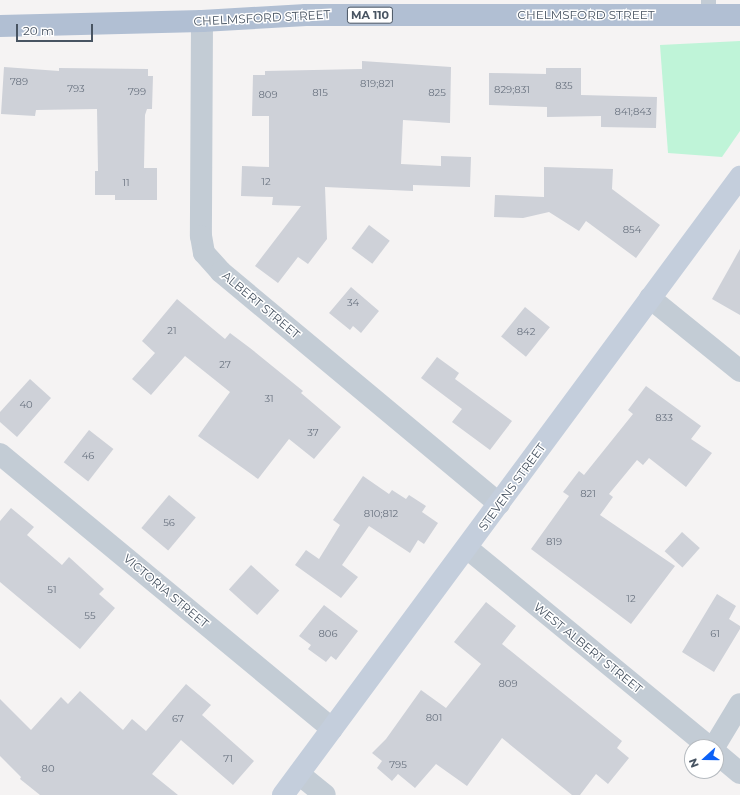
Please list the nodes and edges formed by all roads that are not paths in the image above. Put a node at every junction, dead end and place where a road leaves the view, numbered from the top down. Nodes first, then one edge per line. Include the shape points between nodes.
1 (708, 8) edge
2 (740, 15) edge
3 (202, 22) junction
4 (0, 26) edge
5 (740, 177) edge
6 (650, 298) junction
7 (740, 371) edge
8 (0, 454) edge
9 (499, 504) junction
10 (467, 548) junction
11 (740, 704) edge
12 (332, 729) junction
13 (699, 739) edge
14 (719, 739) edge
15 (724, 760) edge
16 (740, 773) edge
17 (299, 774) junction
18 (283, 795) edge
19 (325, 795) edge

1 - 2 main road, CHELMSFORD STREET / MA 110
1 - 3 main road, CHELMSFORD STREET / MA 110 via 306,15
3 - 4 main road, CHELMSFORD STREET / MA 110
3 - 9 street, ALBERT STREET via 201,236 204,253 221,272
5 - 6 main road, STEVENS STREET
6 - 7 street
6 - 9 main road, STEVENS STREET
8 - 12 street, VICTORIA STREET
9 - 10 main road, STEVENS STREET
10 - 12 main road, STEVENS STREET
10 - 13 street, WEST ALBERT STREET
11 - 14 street
12 - 17 main road, STEVENS STREET
15 - 16 street
17 - 18 main road, STEVENS STREET
17 - 19 street

